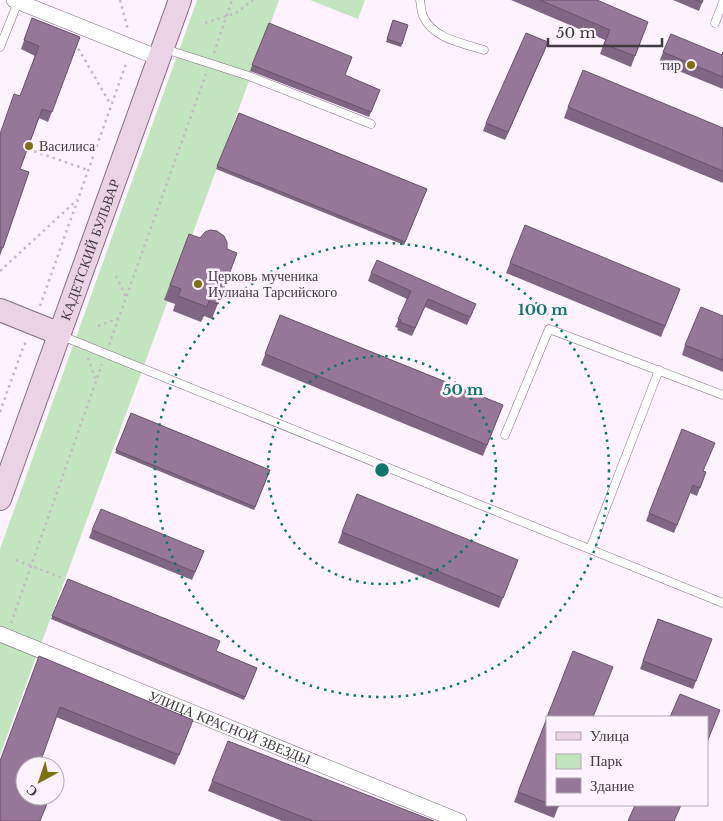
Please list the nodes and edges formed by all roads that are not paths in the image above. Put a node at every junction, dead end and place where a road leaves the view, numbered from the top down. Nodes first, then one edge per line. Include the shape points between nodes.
1 (180, 0) edge
2 (420, 0) edge
3 (723, 2) edge
4 (28, 3) edge
5 (715, 23) dead end
6 (0, 47) edge
7 (484, 50) dead end
8 (161, 54) junction
9 (371, 124) dead end
10 (0, 310) edge
11 (60, 334) junction
12 (659, 370) junction
13 (723, 395) edge
14 (505, 435) dead end
15 (0, 499) edge
16 (590, 550) junction
17 (723, 603) edge
18 (5, 631) edge
19 (458, 821) edge

1 - 8 street, КАДЕТСКИЙ БУЛЬВАР
2 - 7 lane via 423,16 432,29 446,38
3 - 5 lane
4 - 6 lane
4 - 8 street
8 - 9 lane via 249,76
8 - 11 street, КАДЕТСКИЙ БУЛЬВАР
10 - 11 street
11 - 15 street, КАДЕТСКИЙ БУЛЬВАР
11 - 16 lane
12 - 13 lane
12 - 14 lane via 549,329
12 - 16 lane
16 - 17 lane
18 - 19 street, УЛИЦА КРАСНОЙ ЗВЕЗДЫ

